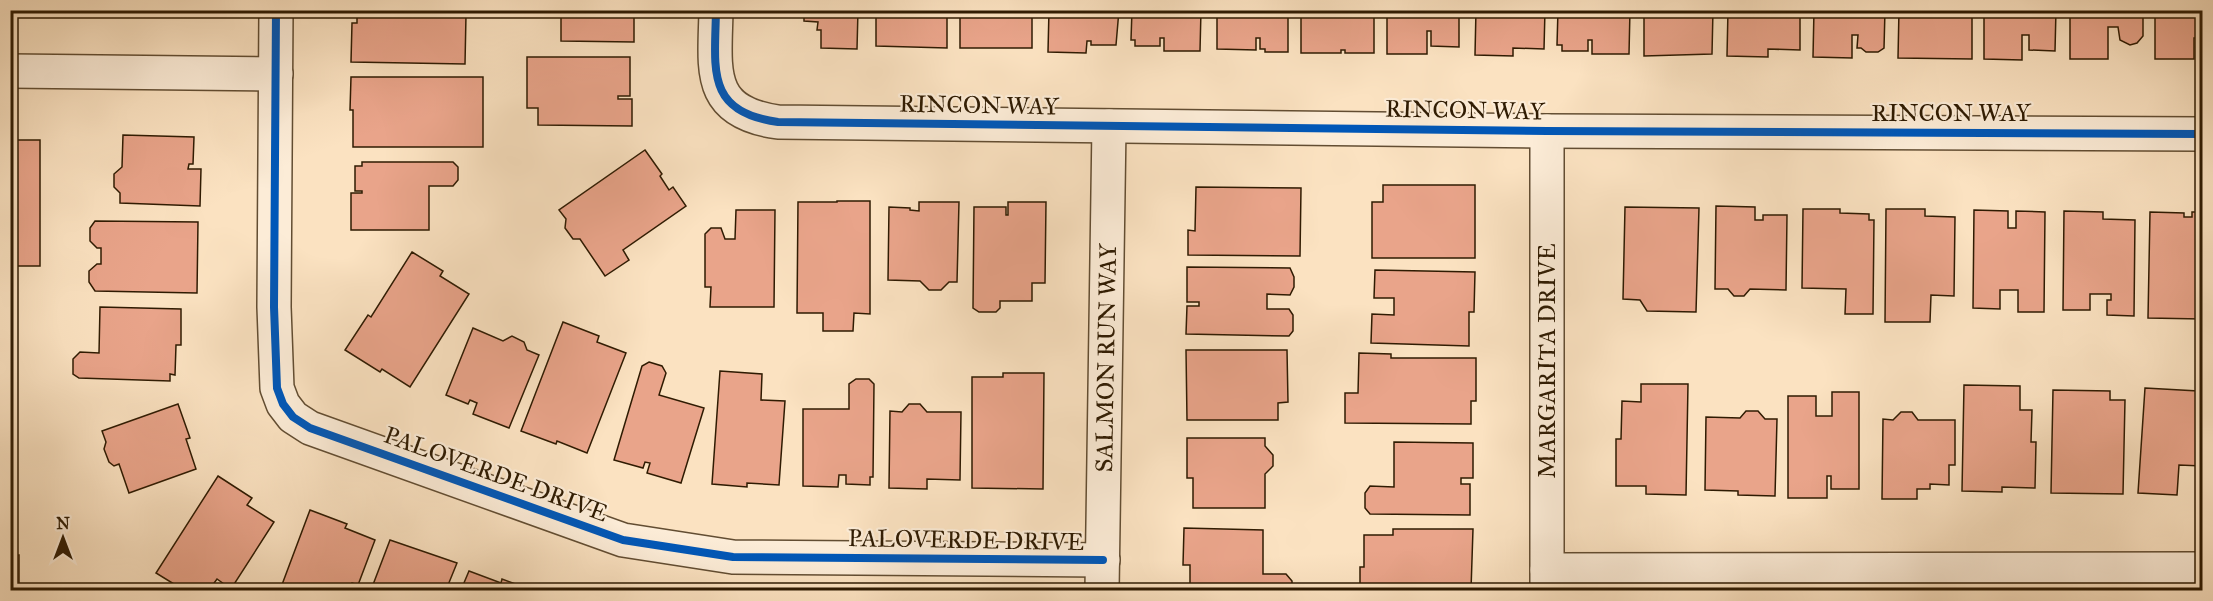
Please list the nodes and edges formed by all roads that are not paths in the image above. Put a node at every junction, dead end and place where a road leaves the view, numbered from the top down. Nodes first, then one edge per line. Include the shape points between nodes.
1 (276, 10) edge
2 (716, 10) edge
3 (10, 71) edge
4 (276, 74) junction
5 (1109, 126) junction
6 (1547, 131) junction
7 (2202, 134) edge
8 (2202, 569) edge
9 (1103, 575) edge
10 (1547, 580) edge

1 - 4 street, PALOVERDE DRIVE
2 - 5 street, RINCON WAY via 715,62 723,94 731,105 760,120
3 - 4 street
4 - 9 street, PALOVERDE DRIVE via 277,388 292,417 310,428 622,540 733,557
5 - 6 street, RINCON WAY
5 - 9 street, SALMON RUN WAY
6 - 7 street, RINCON WAY
6 - 10 street, MARGARITA DRIVE
8 - 10 street

